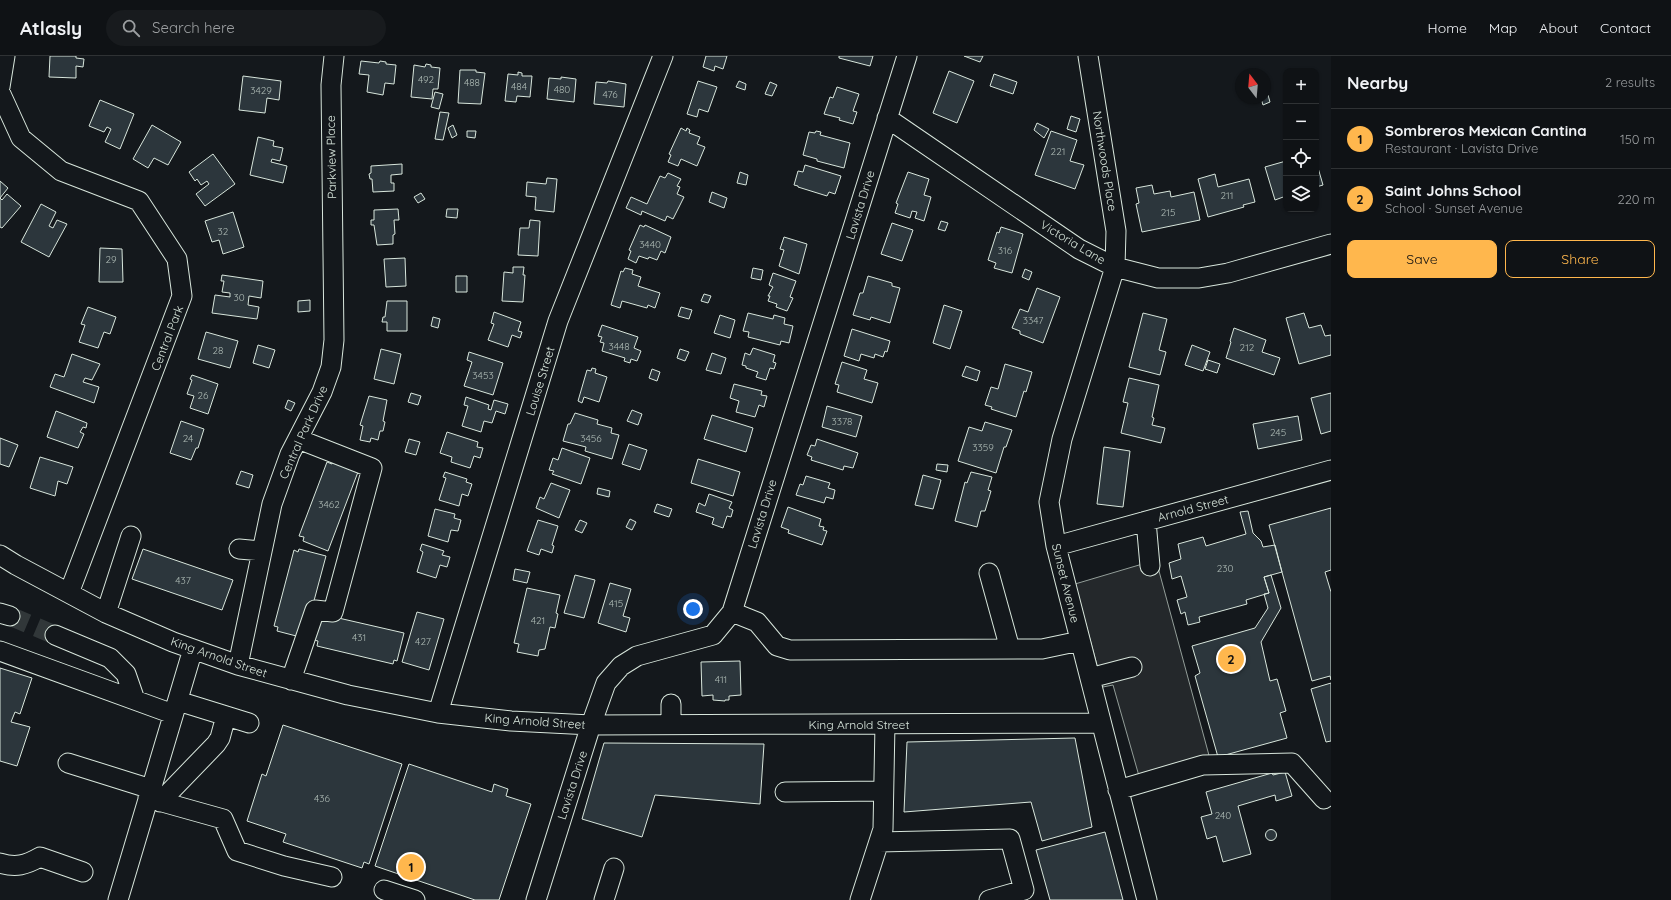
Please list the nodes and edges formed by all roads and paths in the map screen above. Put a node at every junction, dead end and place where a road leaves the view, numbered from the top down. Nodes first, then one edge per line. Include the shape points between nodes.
1 (5, 56) edge
2 (334, 56) edge
3 (663, 56) edge
4 (907, 56) edge
5 (1088, 56) edge
6 (0, 87) edge
7 (0, 92) edge
8 (887, 118) junction
9 (1331, 244) edge
10 (1115, 267) junction
11 (334, 329) joint
12 (298, 439) junction
13 (1331, 470) edge
14 (1146, 522) junction
15 (131, 536) dead end
16 (1056, 546) junction
17 (239, 550) dead end
18 (262, 551) junction
19 (0, 555) edge
20 (1150, 566) dead end
21 (989, 572) dead end
22 (69, 593) junction
23 (732, 612) junction
24 (106, 613) junction
25 (55, 635) tunnel mouth
26 (1080, 641) junction
27 (193, 649) junction
28 (1010, 649) junction
29 (0, 651) edge
30 (238, 665) junction
31 (1132, 667) dead end
32 (1090, 678) junction
33 (291, 680) junction
34 (134, 700) junction
35 (671, 704) dead end
36 (176, 708) junction
37 (438, 713) junction
38 (226, 716) junction
39 (249, 723) dead end
40 (1102, 723) junction
41 (885, 724) junction
42 (591, 725) junction
43 (671, 725) junction
44 (68, 763) dead end
45 (1118, 790) junction
46 (884, 791) junction
47 (785, 792) dead end
48 (153, 796) junction
49 (1324, 799) dead end
50 (879, 842) junction
51 (0, 863) edge
52 (614, 868) dead end
53 (84, 872) dead end
54 (332, 877) dead end
55 (384, 890) dead end
56 (118, 900) edge
57 (415, 900) edge
58 (536, 900) edge
59 (604, 900) edge
60 (860, 900) edge
61 (989, 900) edge
62 (1147, 900) edge

1 - 6 street
2 - 11 street, Parkview Place via 331,85
3 - 37 street, Louise Street via 558,321
4 - 8 street, Lavista Drive
5 - 10 street, Northwoods Place via 1116,230
7 - 22 street, Central Park via 21,138 61,171 138,202 177,259 182,296
8 - 10 street, Victoria Lane via 1079,249
8 - 23 street, Lavista Drive
9 - 10 street, Victoria Lane via 1228,273 1199,278 1158,278
10 - 16 street, Sunset Avenue via 1062,439 1049,502
11 - 12 street, Central Park Drive via 331,367 322,392
12 - 18 street, Central Park Drive via 272,504
12 - 33 street via 372,468 333,612 315,610
13 - 14 street, Arnold Street
14 - 16 street, Arnold Street
14 - 20 street
15 - 24 street
16 - 26 street, Sunset Avenue
17 - 18 street
18 - 30 street, Central Park Drive
19 - 22 street, King Arnold Street
21 - 28 street
22 - 24 street, King Arnold Street
23 - 28 street via 757,622 777,646 790,650
23 - 42 street, Lavista Drive via 713,635 669,654 638,656 621,666 606,683
24 - 27 street, King Arnold Street
25 - 34 street via 110,658 126,674
26 - 28 street via 1042,649
26 - 32 street, Sunset Avenue
27 - 30 street, King Arnold Street
27 - 36 street
29 - 34 street
30 - 33 street, King Arnold Street
31 - 32 street
32 - 40 street, Sunset Avenue
33 - 37 street, King Arnold Street via 348,695
34 - 36 street
35 - 43 street
36 - 38 street
36 - 48 street
37 - 42 street, King Arnold Street via 511,722
38 - 39 street
38 - 48 street via 216,744
40 - 41 street, King Arnold Street
40 - 45 street, Sunset Avenue
41 - 43 street, King Arnold Street
41 - 46 street
42 - 43 street, King Arnold Street
42 - 58 street, Lavista Drive
44 - 48 street
45 - 49 street via 1203,764 1292,763
45 - 62 street, Sunset Avenue
46 - 47 street
46 - 50 street via 883,829
48 - 54 street via 223,819 237,851 284,866
48 - 56 street
50 - 60 street
50 - 61 street via 1010,839 1024,890
51 - 53 street via 18,866 40,858
52 - 59 street
55 - 57 street

